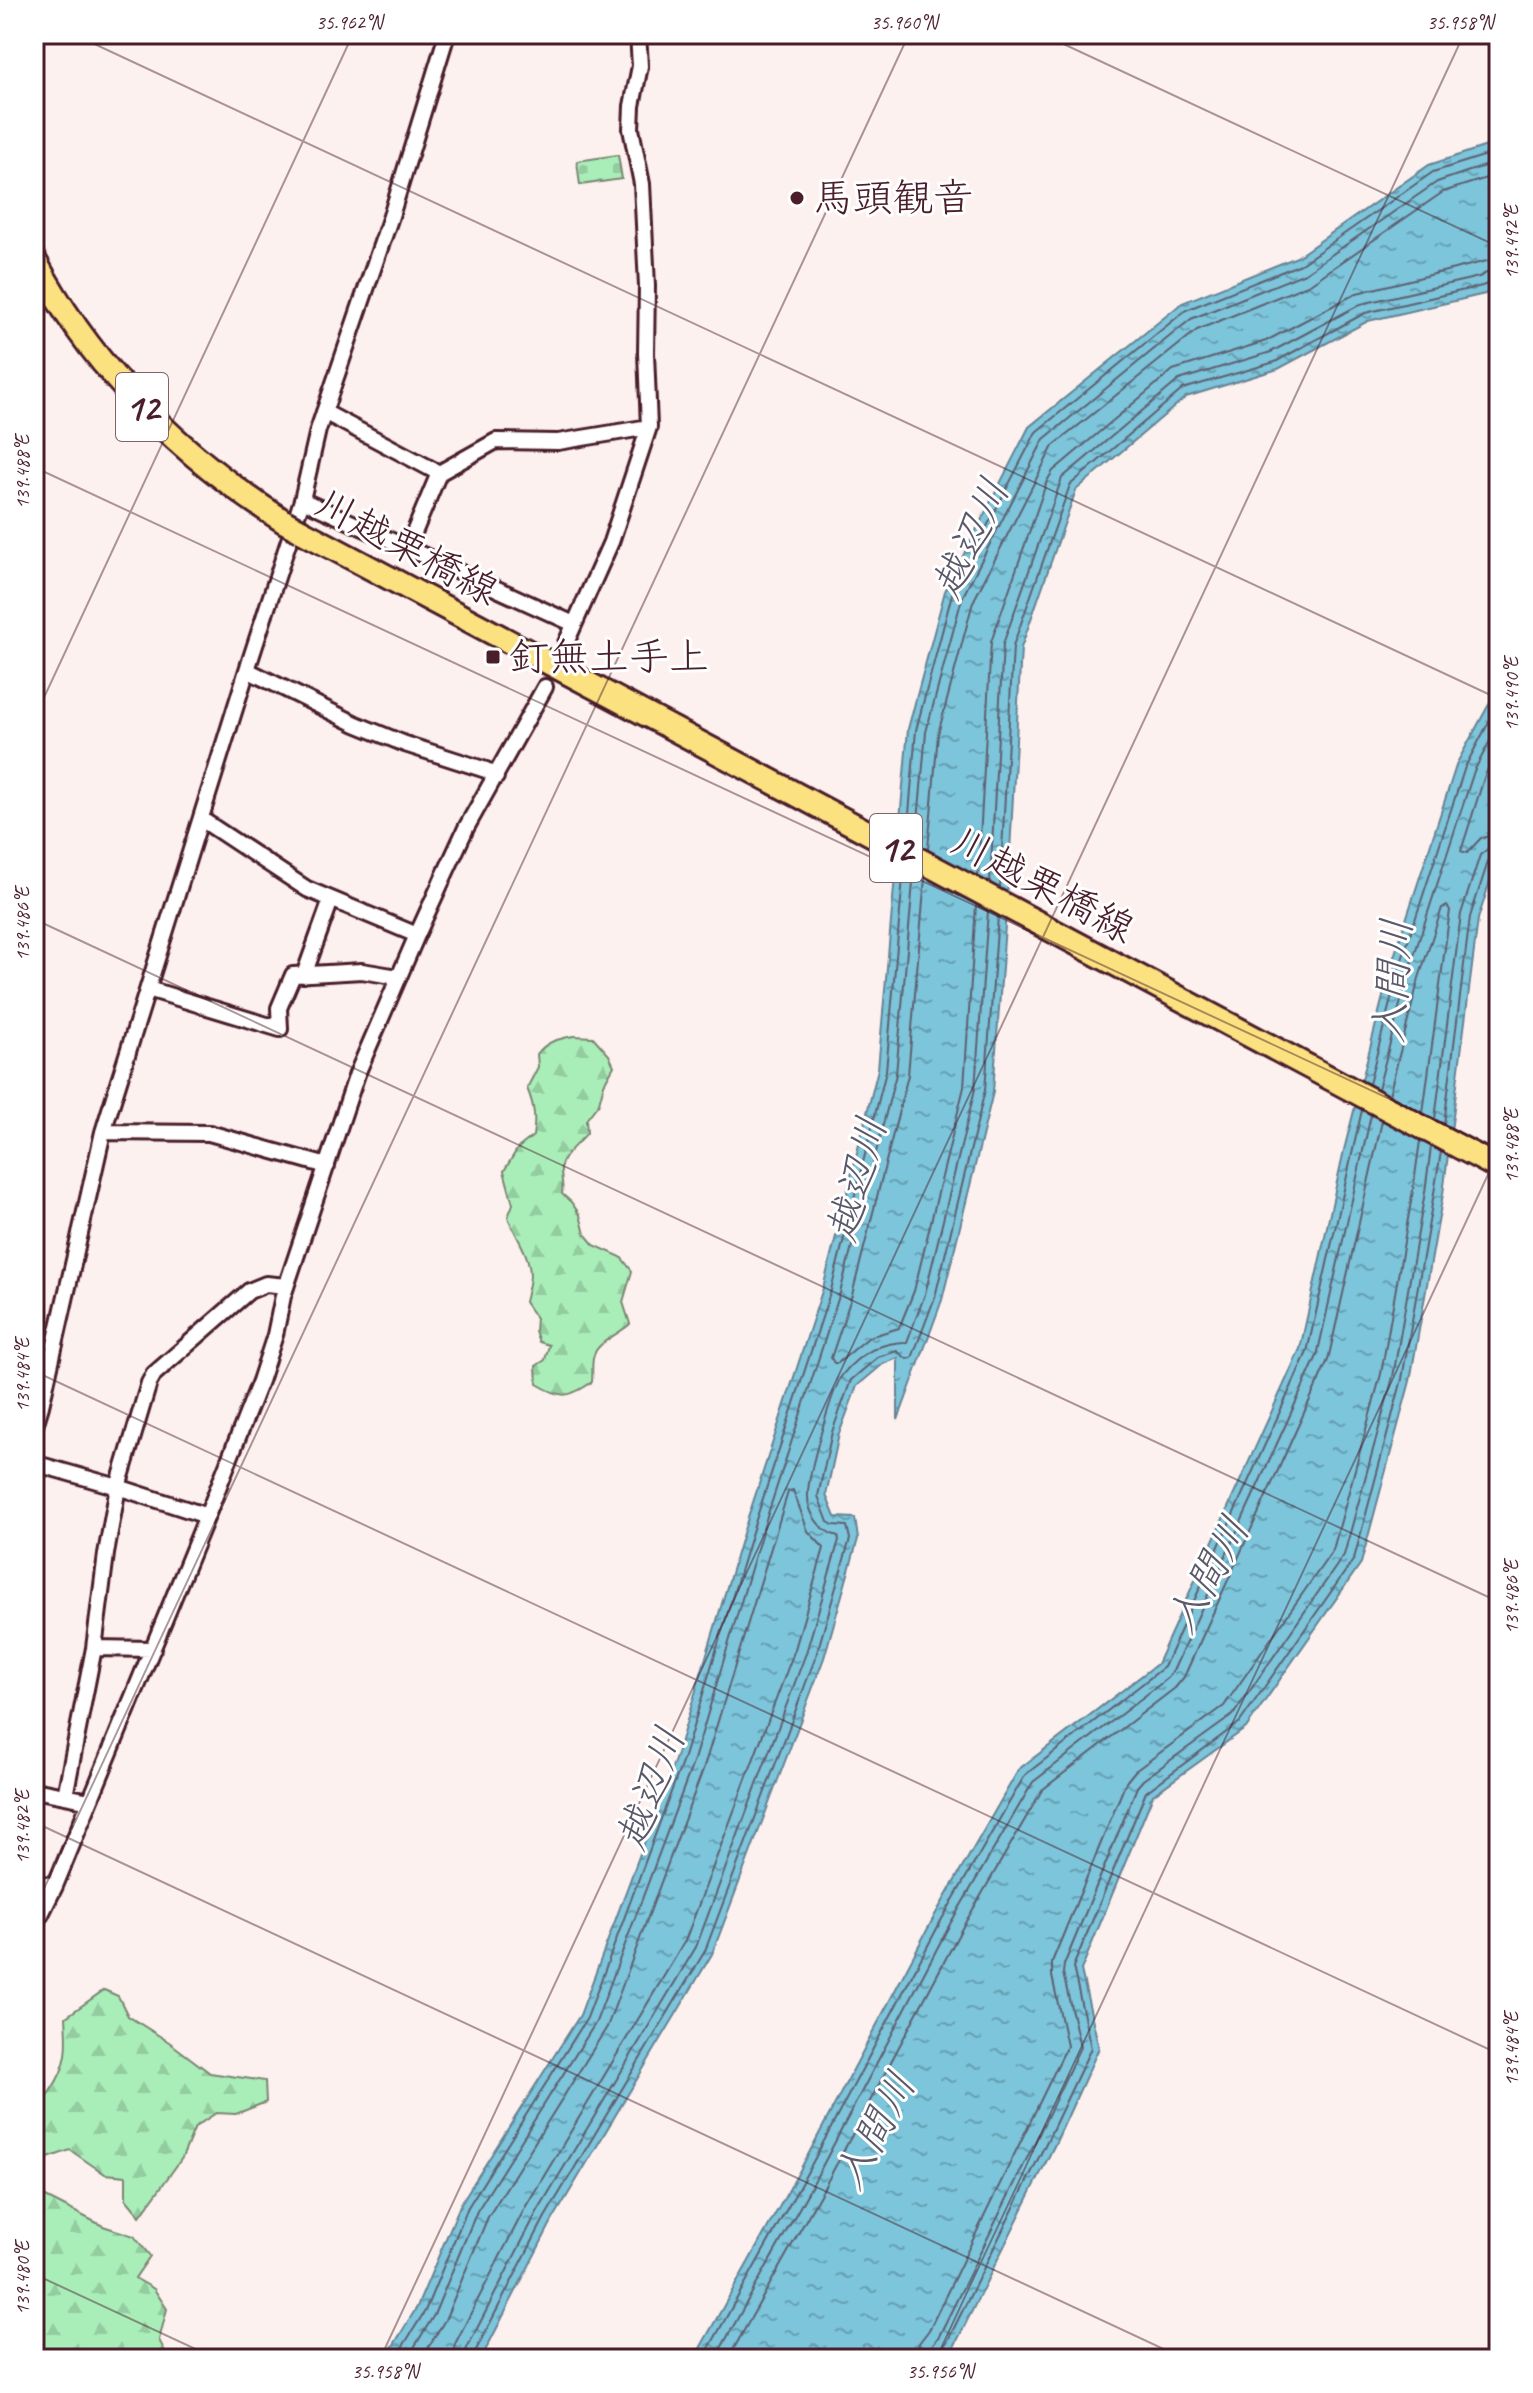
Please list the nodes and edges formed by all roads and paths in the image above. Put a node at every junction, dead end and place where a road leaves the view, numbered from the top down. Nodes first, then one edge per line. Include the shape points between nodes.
1 (447, 34) edge
2 (638, 34) edge
3 (34, 259) edge
4 (324, 412) junction
5 (649, 427) junction
6 (439, 473) junction
7 (302, 500) junction
8 (408, 547) junction
9 (574, 624) junction
10 (566, 643) tunnel mouth
11 (247, 670) junction
12 (545, 687) tunnel mouth
13 (496, 777) junction
14 (201, 819) junction
15 (331, 900) junction
16 (417, 935) junction
17 (304, 975) junction
18 (398, 977) junction
19 (148, 989) junction
20 (103, 1132) junction
21 (327, 1166) junction
22 (1499, 1168) edge
23 (286, 1286) junction
24 (34, 1429) edge
25 (34, 1463) edge
26 (118, 1487) junction
27 (207, 1516) junction
28 (94, 1648) junction
29 (153, 1649) junction
30 (34, 1790) edge
31 (65, 1796) junction
32 (90, 1801) junction
33 (34, 1882) edge
34 (55, 1886) junction
35 (34, 1928) edge

1 - 4 street
2 - 5 street via 640,66 631,129 642,184
3 - 22 main road, 川越栗橋線 / 12 via 98,359 132,398 200,462 293,527
4 - 6 street
4 - 7 street
5 - 6 street via 558,442 496,441
5 - 9 street via 611,542
6 - 8 street
7 - 8 street
7 - 11 street
8 - 9 street
9 - 10 street
11 - 13 street via 380,734
11 - 14 street
12 - 13 street
13 - 16 street via 466,828
14 - 15 street
14 - 19 street
15 - 16 street
15 - 17 street
16 - 18 street
17 - 18 street via 362,971
17 - 19 street via 293,975 279,1008 280,1029
18 - 21 street via 357,1074
19 - 20 street
20 - 21 street via 209,1133
20 - 24 street
21 - 23 street
23 - 26 street via 266,1284 249,1291 154,1374
23 - 27 street via 260,1381
25 - 26 street
26 - 27 street
26 - 28 street
27 - 29 street
28 - 29 street
28 - 31 street
29 - 32 street
30 - 31 street
31 - 32 street
32 - 34 street
33 - 34 street
34 - 35 street

